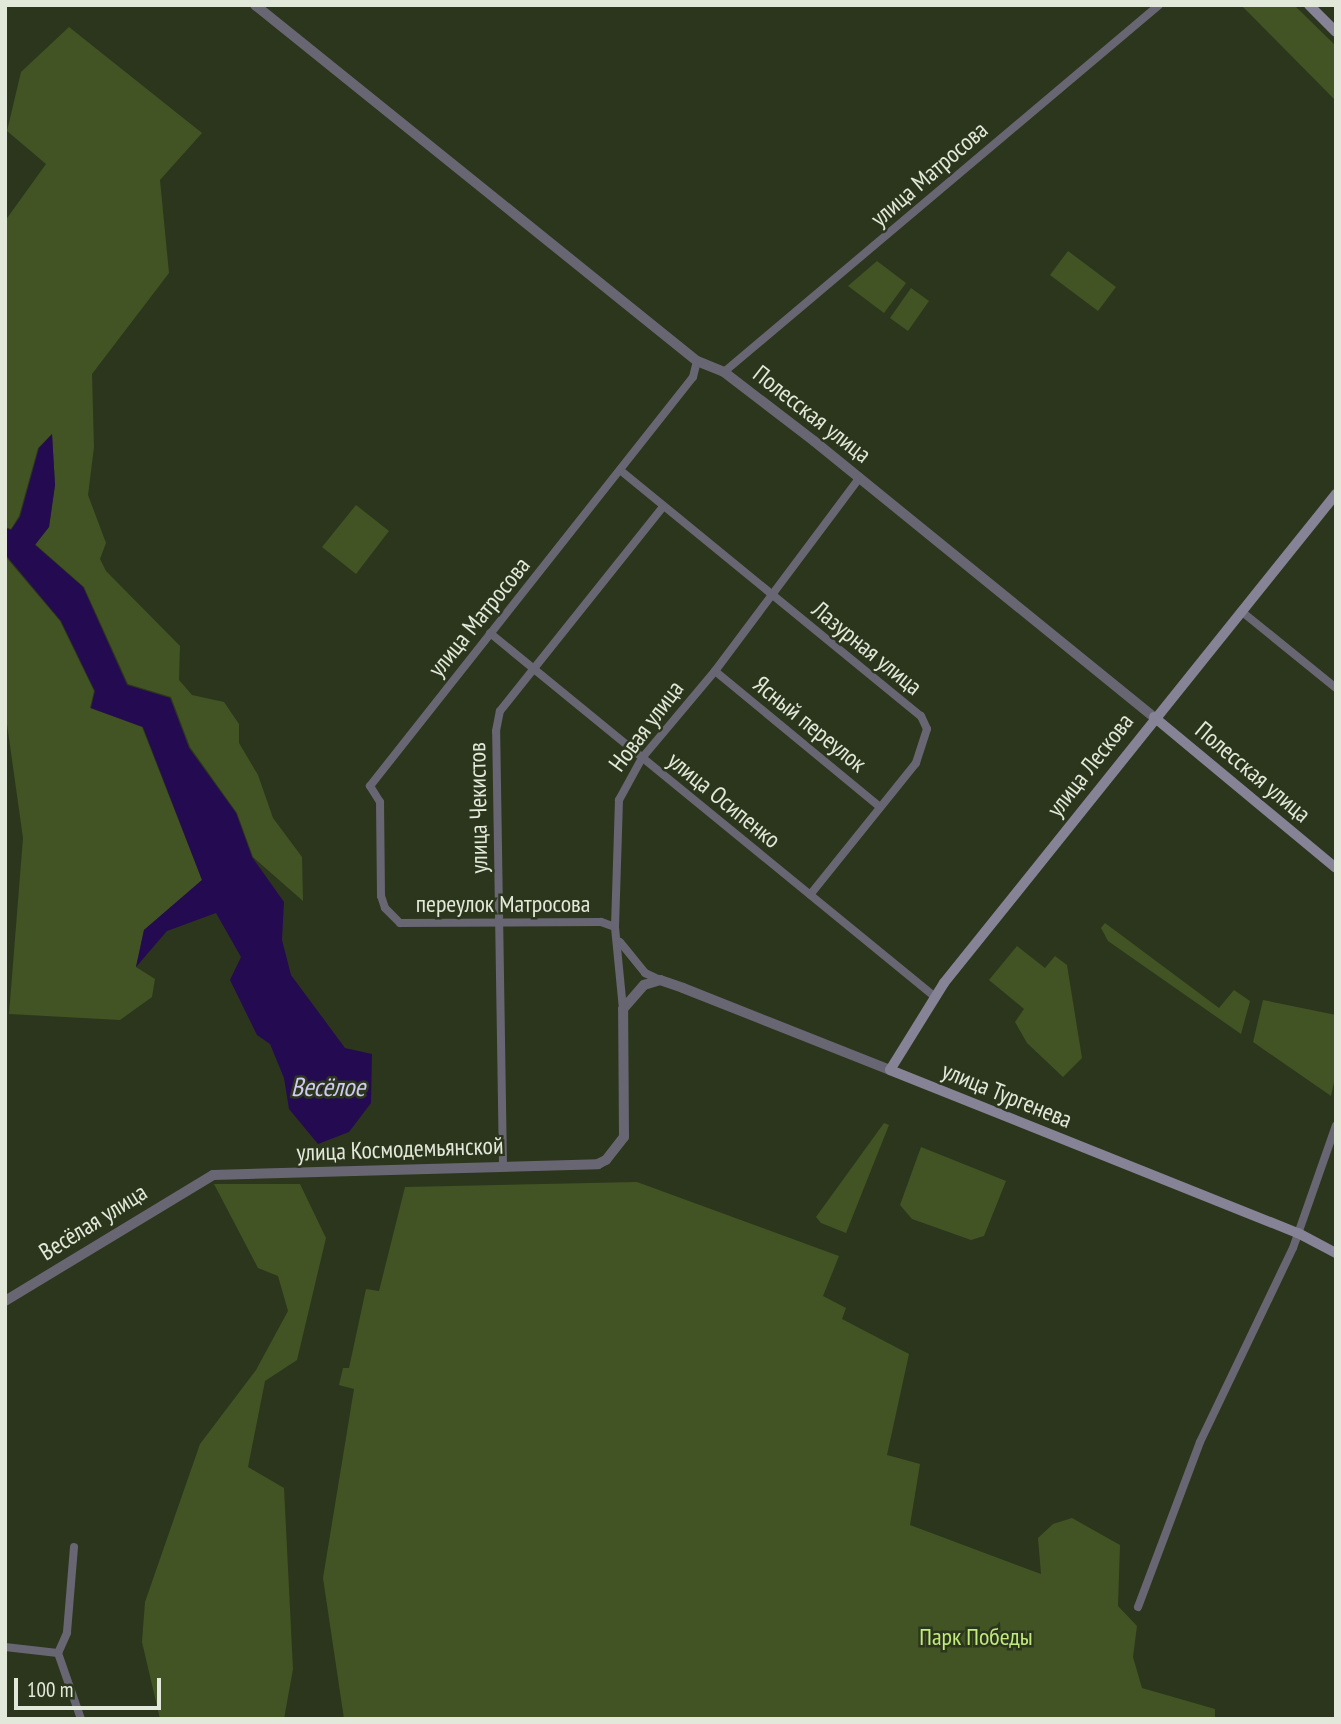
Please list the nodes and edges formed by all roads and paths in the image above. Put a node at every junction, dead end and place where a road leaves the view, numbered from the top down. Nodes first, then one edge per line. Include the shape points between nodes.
1 (255, 5) edge
2 (1159, 5) edge
3 (1309, 5) edge
4 (1336, 32) edge
5 (697, 361) junction
6 (724, 372) junction
7 (620, 470) junction
8 (860, 477) junction
9 (1336, 494) edge
10 (663, 508) junction
11 (771, 596) junction
12 (1241, 611) junction
13 (490, 633) junction
14 (535, 670) junction
15 (715, 671) junction
16 (1336, 688) edge
17 (1154, 717) junction
18 (642, 758) junction
19 (880, 807) junction
20 (1336, 868) edge
21 (810, 895) junction
22 (392, 917) joint
23 (499, 923) junction
24 (615, 927) junction
25 (619, 940) junction
26 (660, 981) junction
27 (934, 996) junction
28 (623, 1009) junction
29 (890, 1070) junction
30 (1336, 1125) edge
31 (598, 1164) joint
32 (503, 1167) junction
33 (204, 1178) joint
34 (1298, 1233) junction
35 (1336, 1253) edge
36 (5, 1301) edge
37 (74, 1547) dead end
38 (1138, 1607) dead end
39 (5, 1647) edge
40 (58, 1653) junction
41 (81, 1719) edge

1 - 5 street, Полесская улица
2 - 6 street, улица Матросова
3 - 4 main road
5 - 6 street, Полесская улица
5 - 7 street, улица Матросова via 692,377
6 - 8 street, Полесская улица
7 - 10 street, Лазурная улица
7 - 13 street, улица Матросова
8 - 11 street, Новая улица
8 - 17 street, Полесская улица
9 - 12 main road, улица Лескова
10 - 11 street, Лазурная улица
10 - 14 street, улица Чекистов
11 - 15 street, Новая улица
11 - 19 street, Лазурная улица via 921,716 927,729 923,752
12 - 16 street
12 - 17 main road, улица Лескова
13 - 14 street, улица Осипенко
13 - 22 street, улица Матросова via 370,786 380,802 382,896
14 - 18 street, улица Осипенко
14 - 23 street, улица Чекистов via 500,711 496,731
15 - 18 street, Новая улица
15 - 19 street, Ясный переулок
17 - 20 main road, Полесская улица
17 - 27 main road, улица Лескова
18 - 21 street, улица Осипенко
18 - 24 street, Новая улица via 619,800
19 - 21 street, Лазурная улица
21 - 27 street, улица Осипенко
22 - 23 street, переулок Матросова via 411,926
23 - 24 street, переулок Матросова via 601,922
23 - 32 street, улица Чекистов
24 - 25 street, Новая улица
25 - 26 street via 645,973
25 - 28 street, Новая улица
26 - 28 street via 636,989
26 - 29 street, улица Тургенева
27 - 29 main road, улица Лескова
28 - 31 street, Новая улица via 624,1137 613,1154
29 - 34 main road, улица Тургенева
30 - 34 street
31 - 32 street, улица Космодемьянской
32 - 33 street, улица Космодемьянской
33 - 36 street, Весёлая улица
34 - 35 main road, улица Тургенева
34 - 38 street via 1264,1315 1200,1442
37 - 40 street via 67,1633
39 - 40 street
40 - 41 street

